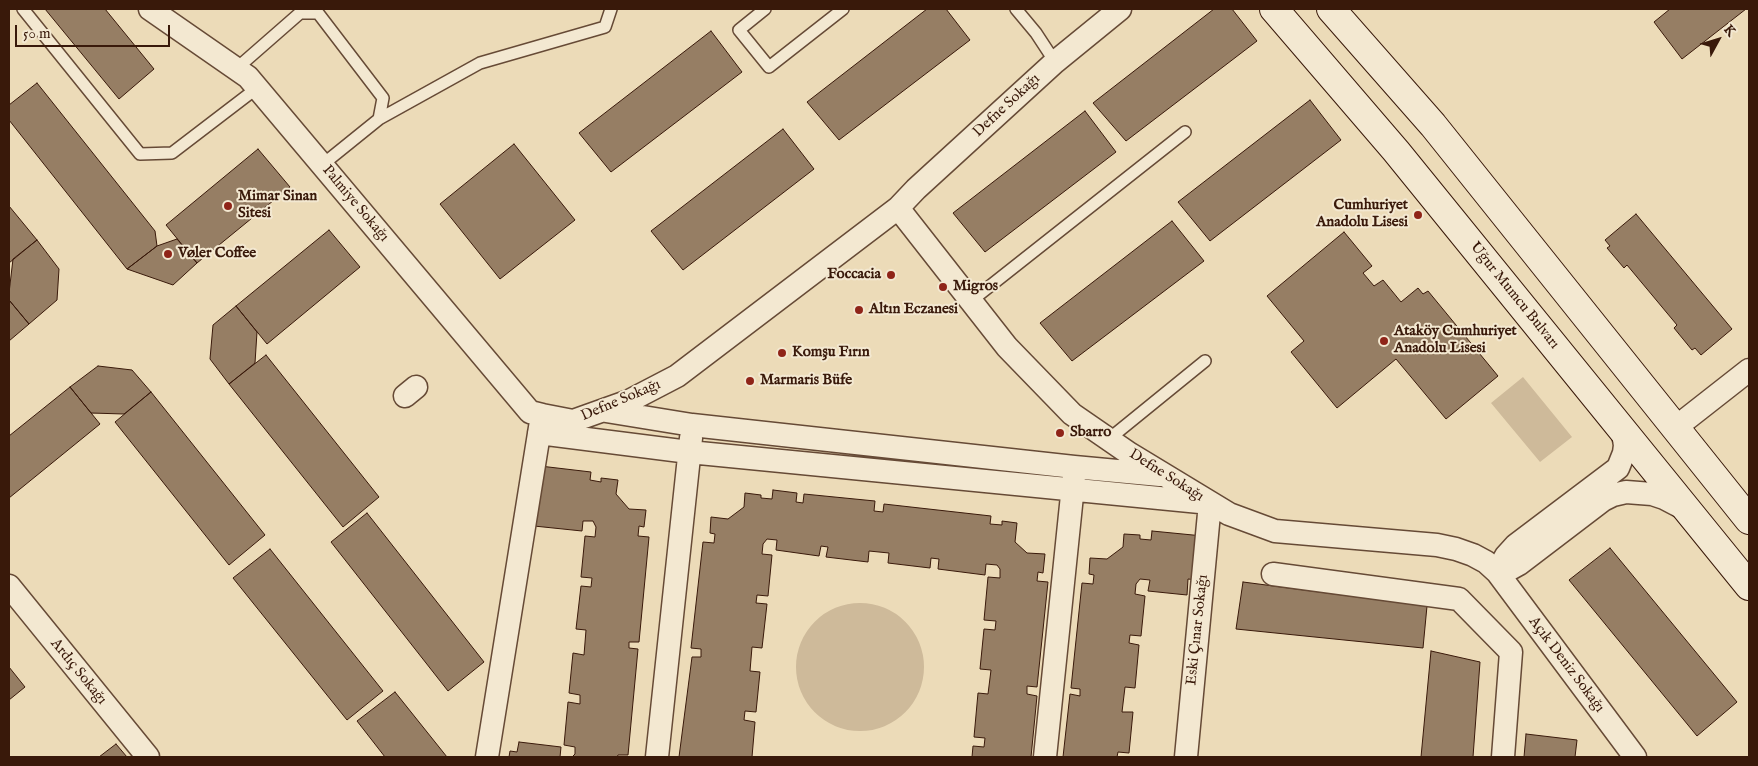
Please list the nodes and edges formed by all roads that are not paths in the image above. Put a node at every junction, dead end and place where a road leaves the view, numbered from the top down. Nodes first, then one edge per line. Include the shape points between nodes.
1 (23, 9) edge
2 (150, 9) edge
3 (611, 9) edge
4 (766, 9) edge
5 (843, 9) edge
6 (1016, 9) edge
7 (1120, 9) edge
8 (1274, 9) edge
9 (1331, 9) edge
10 (1055, 62) junction
11 (236, 69) junction
12 (257, 88) junction
13 (379, 119) junction
14 (1185, 132) dead end
15 (322, 166) junction
16 (898, 208) junction
17 (971, 301) junction
18 (1205, 361) dead end
19 (1749, 370) edge
20 (602, 411) junction
21 (541, 424) junction
22 (692, 424) junction
23 (1622, 428) junction
24 (1675, 428) junction
25 (1109, 439) junction
26 (689, 452) junction
27 (1643, 454) junction
28 (1074, 467) junction
29 (1166, 476) junction
30 (1072, 491) junction
31 (1210, 503) junction
32 (1688, 511) junction
33 (1749, 520) edge
34 (1497, 572) junction
35 (1273, 574) dead end
36 (9, 586) edge
37 (1749, 586) edge
38 (1629, 755) edge
39 (148, 757) edge
40 (487, 757) edge
41 (657, 757) edge
42 (1045, 757) edge
43 (1186, 757) edge
44 (1503, 757) edge

1 - 12 lane via 140,154 172,153
2 - 11 street, Palmiye Sokağı
3 - 13 lane via 605,27 480,63
4 - 5 lane via 739,30 769,67
6 - 10 lane
7 - 10 street, Defne Sokağı
8 - 23 main road, Uğur Mumcu Bulvarı via 1402,159
9 - 24 main road via 1433,125
10 - 16 street, Defne Sokağı
11 - 12 street, Palmiye Sokağı
11 - 13 lane via 300,13 318,13 383,98
12 - 15 street, Palmiye Sokağı
13 - 15 lane
14 - 17 lane
15 - 21 street, Palmiye Sokağı
16 - 17 street, Defne Sokağı
16 - 20 street, Defne Sokağı via 677,376
17 - 25 street, Defne Sokağı via 1007,347 1072,414
18 - 25 lane
19 - 24 street
20 - 21 street, Defne Sokağı via 573,421
20 - 22 street
21 - 26 street
21 - 40 street
22 - 26 street
22 - 28 street
23 - 27 main road, Uğur Mumcu Bulvarı
23 - 34 street via 1624,453 1618,468 1516,545
24 - 27 main road
24 - 33 main road
25 - 29 street, Defne Sokağı
26 - 30 street
26 - 41 street
27 - 32 main road, Uğur Mumcu Bulvarı
28 - 29 street
28 - 30 street
29 - 31 street, Defne Sokağı
30 - 31 street
30 - 42 street
31 - 34 street, Defne Sokağı via 1229,514 1275,531 1456,549 1486,562
31 - 43 street, Eski Çınar Sokağı
32 - 34 street via 1652,494 1626,492 1613,495 1519,564
32 - 37 main road, Uğur Mumcu Bulvarı
34 - 38 street, Açık Deniz Sokağı
35 - 44 street via 1459,599 1511,652
36 - 39 street, Ardıç Sokağı

